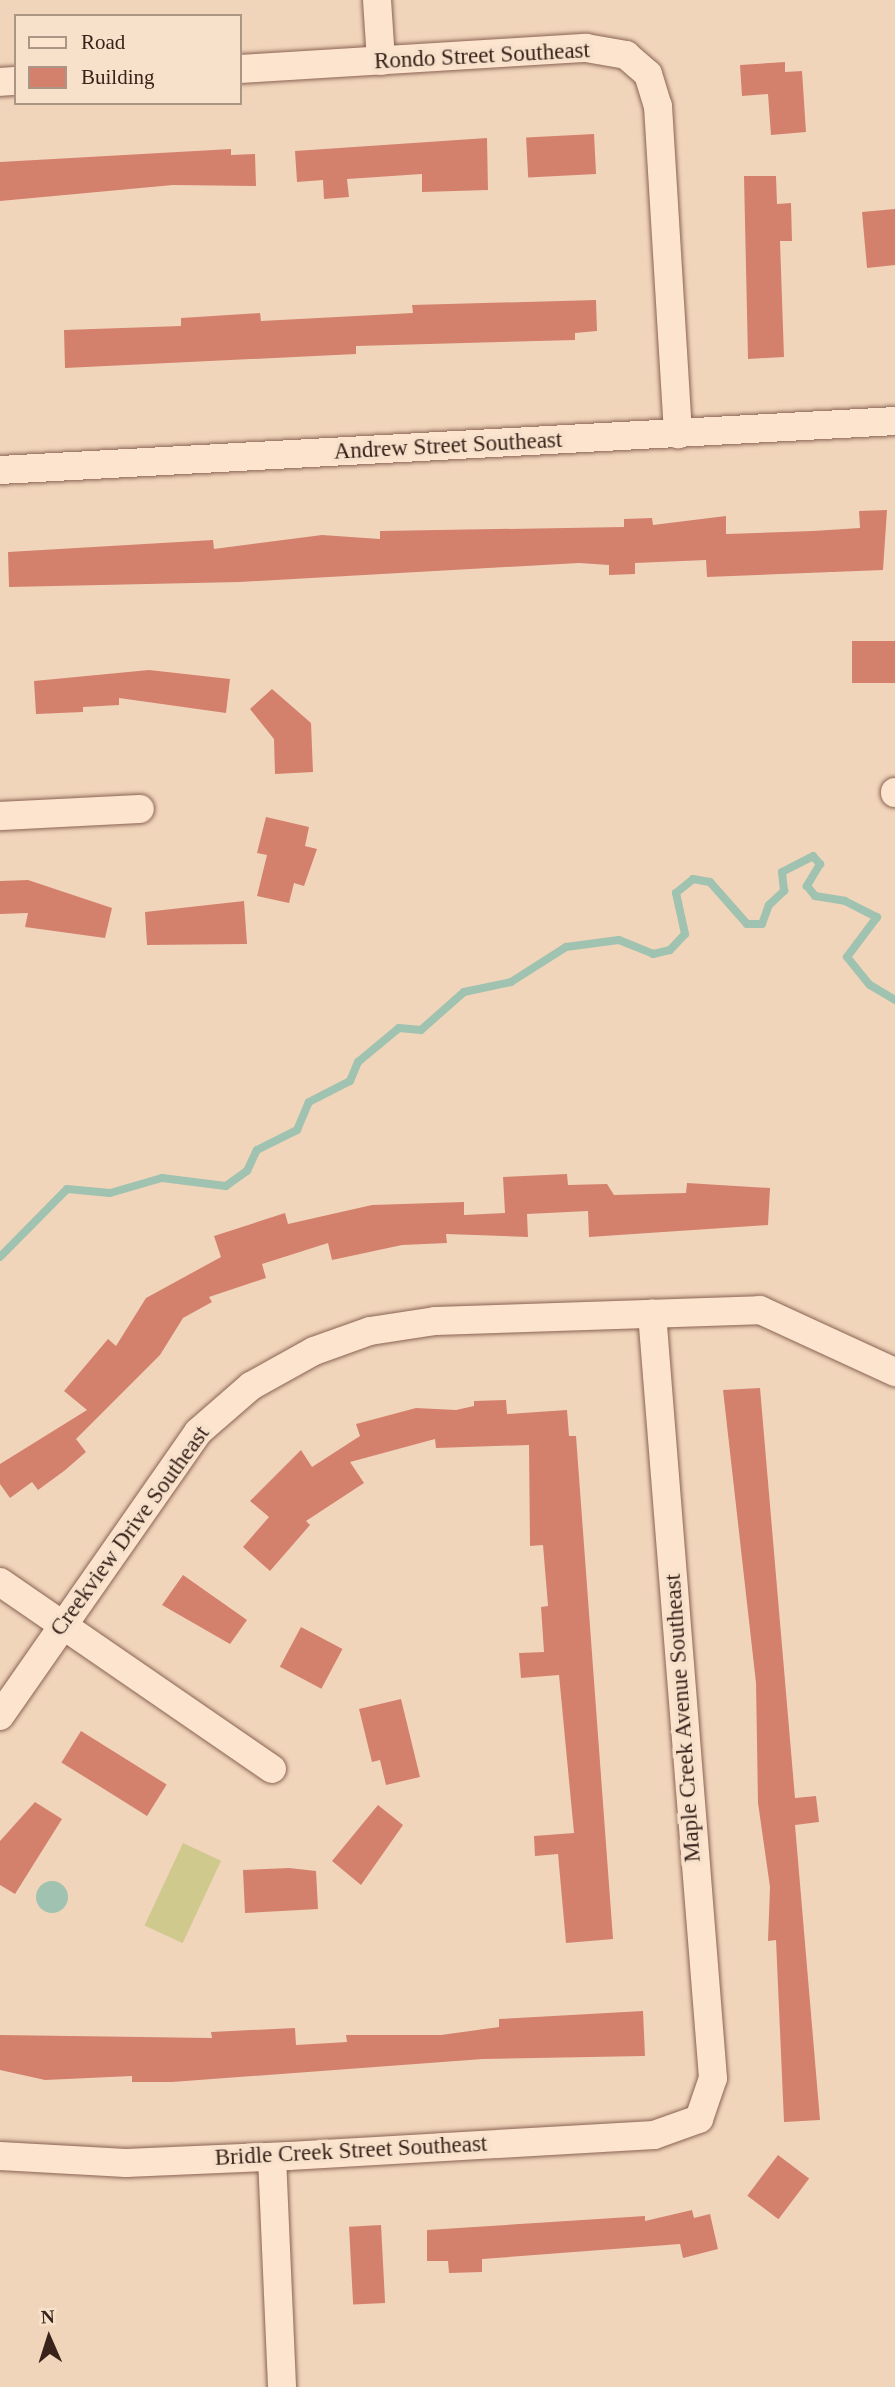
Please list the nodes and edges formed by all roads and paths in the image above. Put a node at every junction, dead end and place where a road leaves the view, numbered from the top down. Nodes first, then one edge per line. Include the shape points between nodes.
1 (377, 0) edge
2 (381, 61) junction
3 (242, 69) edge
4 (895, 421) edge
5 (678, 434) junction
6 (0, 470) edge
7 (141, 809) dead end
8 (0, 816) edge
9 (652, 1313) junction
10 (895, 1372) edge
11 (0, 1582) edge
12 (63, 1624) junction
13 (0, 1716) edge
14 (272, 1769) dead end
15 (699, 2119) joint
16 (0, 2156) edge
17 (272, 2157) junction
18 (282, 2387) edge

1 - 2 street
2 - 3 street, Rondo Street Southeast
2 - 5 street, Rondo Street Southeast via 586,48 626,55 649,74 658,106
4 - 5 street, Andrew Street Southeast
5 - 6 street, Andrew Street Southeast
7 - 8 street
9 - 10 street, Creekview Drive Southeast via 760,1310
9 - 12 street, Creekview Drive Southeast via 394,1326 281,1367 221,1407 198,1432
9 - 15 street, Maple Creek Avenue Southeast via 713,2078
11 - 12 street
12 - 13 street, Creekview Drive Southeast
12 - 14 street
15 - 17 street, Bridle Creek Street Southeast via 654,2135
16 - 17 street, Bridle Creek Street Southeast via 126,2163
17 - 18 street

